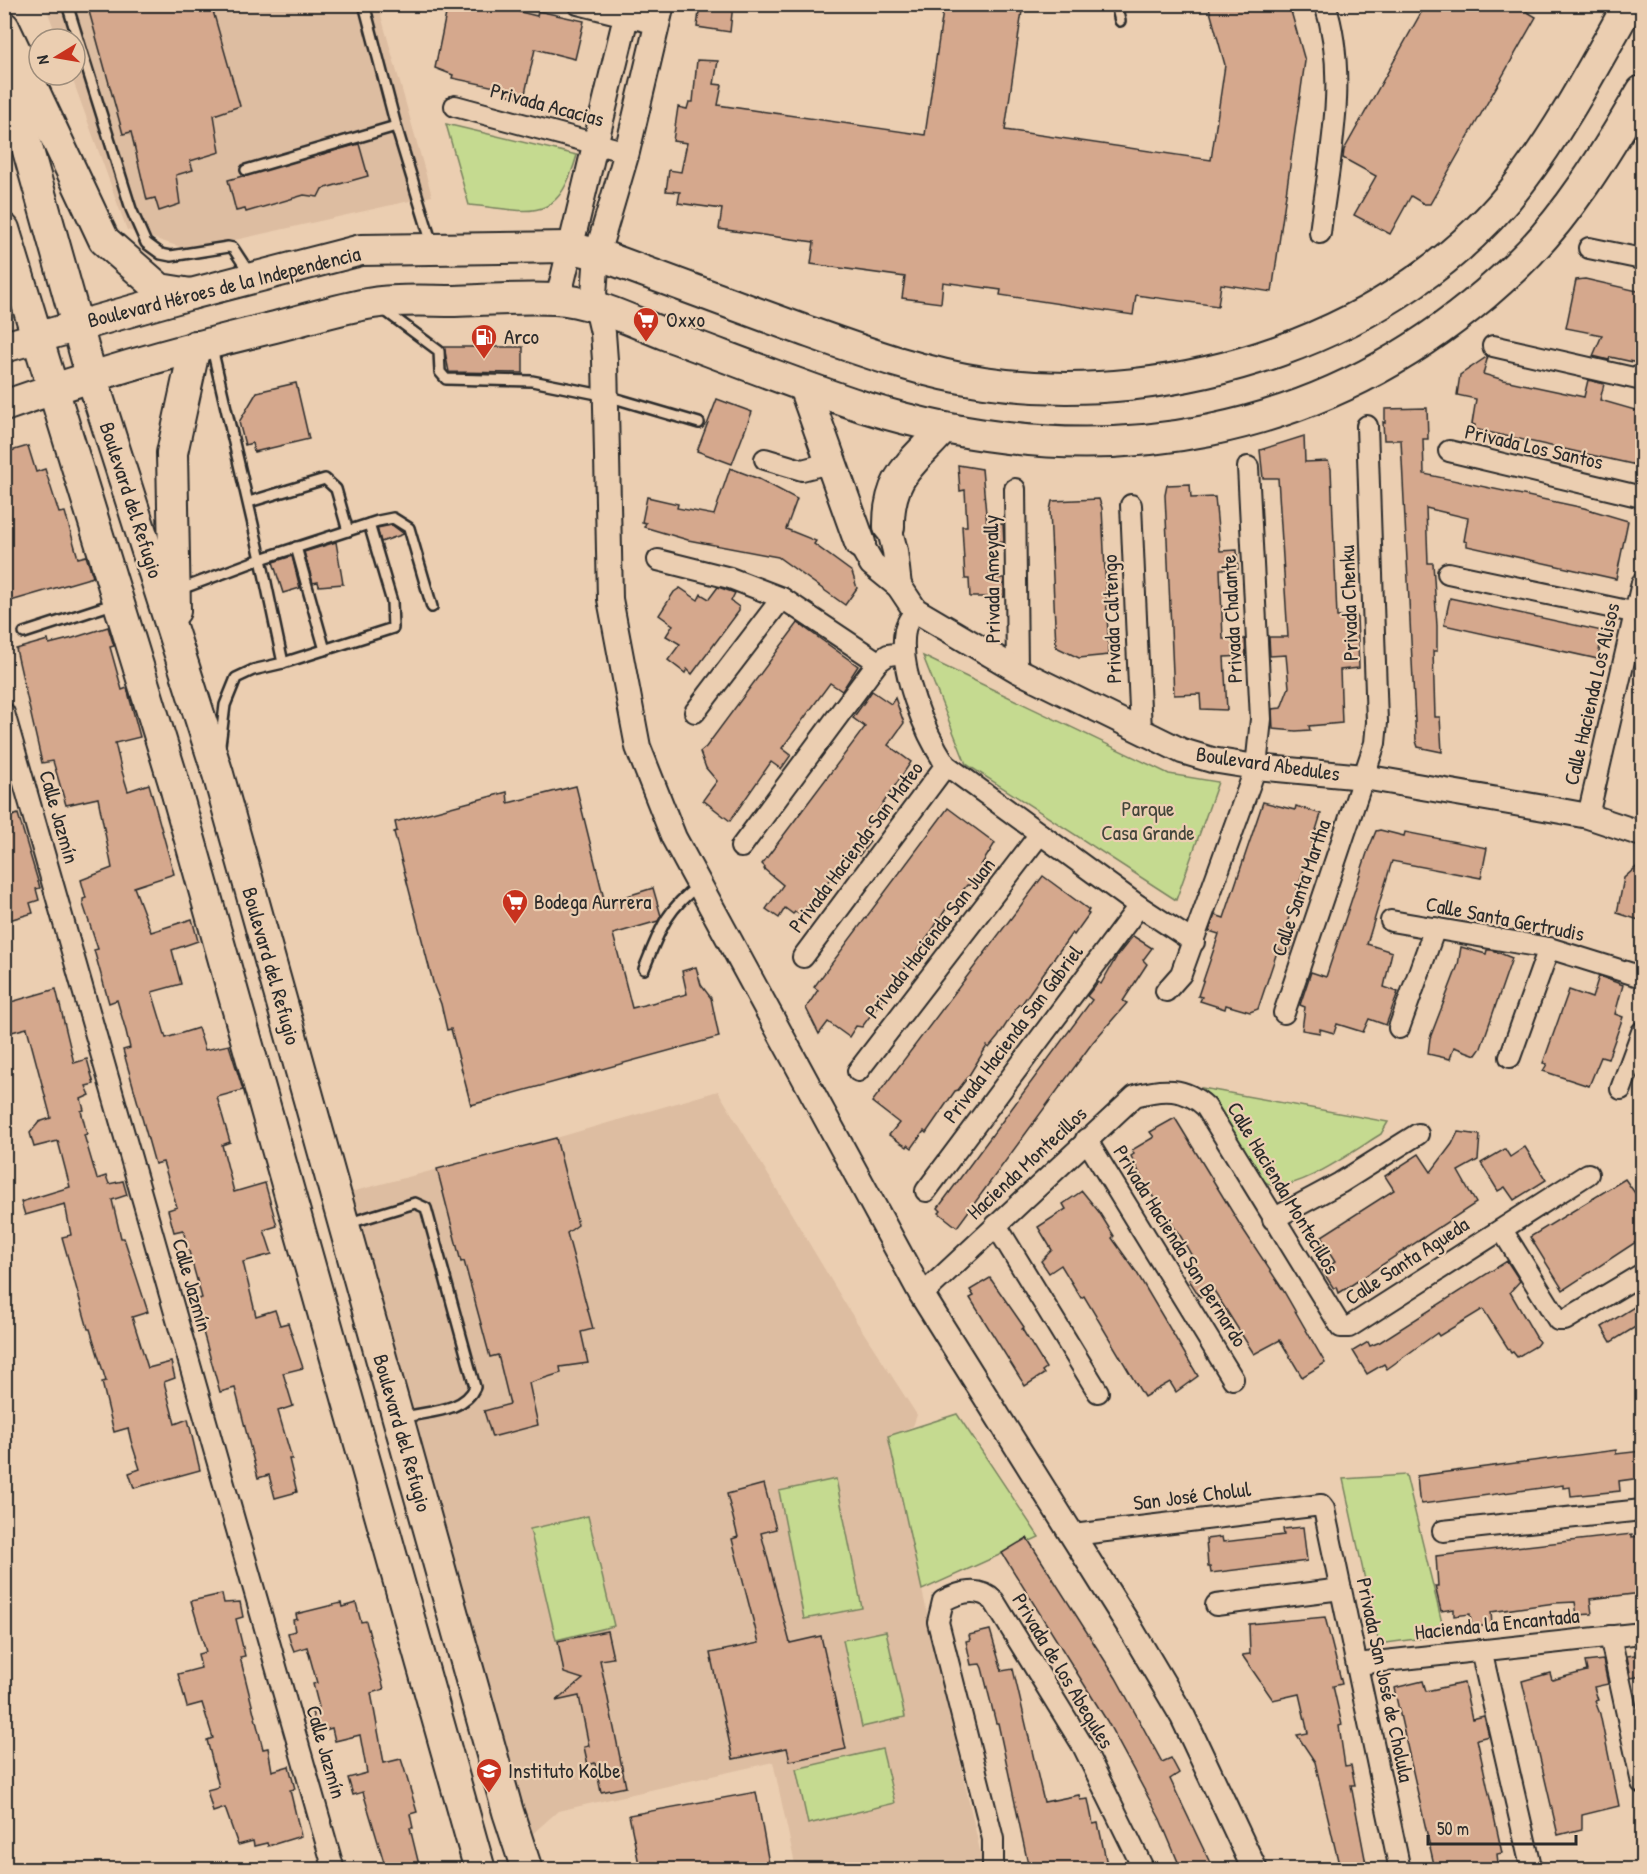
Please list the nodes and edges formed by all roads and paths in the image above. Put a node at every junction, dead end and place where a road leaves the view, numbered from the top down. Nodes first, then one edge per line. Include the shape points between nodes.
1 (67, 4) edge
2 (364, 4) edge
3 (578, 4) edge
4 (1116, 4) edge
5 (1325, 4) edge
6 (1629, 4) edge
7 (628, 10) edge
8 (660, 14) edge
9 (1120, 21) dead end
10 (4, 27) edge
11 (4, 65) edge
12 (1642, 91) edge
13 (455, 106) dead end
14 (396, 126) junction
15 (597, 143) junction
16 (627, 152) junction
17 (246, 170) dead end
18 (4, 229) edge
19 (1320, 233) dead end
20 (1589, 248) dead end
21 (433, 249) junction
22 (583, 251) junction
23 (1642, 259) edge
24 (253, 278) junction
25 (191, 294) junction
26 (558, 299) junction
27 (374, 303) junction
28 (596, 307) junction
29 (76, 326) junction
30 (38, 337) junction
31 (203, 344) junction
32 (1494, 346) dead end
33 (4, 347) edge
34 (91, 375) junction
35 (1642, 380) edge
36 (804, 387) junction
37 (53, 388) junction
38 (607, 396) junction
39 (4, 406) edge
40 (699, 423) dead end
41 (1367, 426) dead end
42 (944, 428) junction
43 (1449, 452) dead end
44 (765, 459) dead end
45 (833, 462) junction
46 (1248, 467) dead end
47 (1015, 489) dead end
48 (1642, 497) edge
49 (249, 502) junction
50 (1131, 505) dead end
51 (369, 524) junction
52 (889, 527) joint
53 (348, 531) junction
54 (860, 543) joint
55 (296, 547) junction
56 (261, 559) junction
57 (658, 560) dead end
58 (1448, 573) dead end
59 (1642, 583) edge
60 (899, 586) junction
61 (169, 594) junction
62 (782, 598) junction
63 (118, 602) junction
64 (432, 607) dead end
65 (915, 610) junction
66 (1637, 613) junction
67 (24, 633) dead end
68 (325, 650) junction
69 (903, 653) junction
70 (878, 662) junction
71 (283, 663) junction
72 (1017, 670) junction
73 (695, 712) dead end
74 (4, 713) edge
75 (1141, 731) junction
76 (946, 765) junction
77 (1256, 767) junction
78 (218, 774) junction
79 (1364, 777) junction
80 (1588, 816) junction
81 (1040, 834) junction
82 (1642, 834) edge
83 (741, 847) dead end
84 (700, 884) junction
85 (1139, 906) junction
86 (1391, 921) dead end
87 (1435, 928) junction
88 (1194, 942) junction
89 (1550, 948) junction
90 (803, 957) dead end
91 (644, 969) dead end
92 (1642, 977) edge
93 (1166, 991) dead end
94 (1284, 1013) dead end
95 (1399, 1028) dead end
96 (1642, 1032) edge
97 (1510, 1057) dead end
98 (858, 1071) dead end
99 (1621, 1089) dead end
100 (1175, 1091) joint
101 (1418, 1134) dead end
102 (1086, 1139) junction
103 (1588, 1174) dead end
104 (926, 1191) dead end
105 (1273, 1219) junction
106 (344, 1225) junction
107 (996, 1225) junction
108 (1502, 1230) junction
109 (1642, 1274) edge
110 (922, 1295) junction
111 (1338, 1324) joint
112 (1233, 1379) dead end
113 (1098, 1392) dead end
114 (398, 1418) junction
115 (1317, 1504) joint
116 (1642, 1510) edge
117 (1443, 1531) dead end
118 (1073, 1535) junction
119 (1341, 1589) junction
120 (1216, 1605) dead end
121 (1642, 1633) edge
122 (1610, 1636) junction
123 (1481, 1650) junction
124 (1357, 1664) junction
125 (1642, 1777) edge
126 (1531, 1867) dead end
127 (334, 1869) edge
128 (480, 1869) edge
129 (527, 1869) edge
130 (993, 1869) edge
131 (1144, 1869) edge
132 (1255, 1869) edge
133 (1400, 1869) edge

1 - 24 lane via 131,209 146,243 171,256 233,248
2 - 14 lane
3 - 7 street
4 - 9 lane
5 - 19 street via 1338,86
6 - 22 main road, Boulevard Héroes de la Independencia via 1520,183 1467,240 1410,284 1345,322 1274,354 1195,376 1122,387 1054,388 984,382 915,367 851,347
7 - 8 street
7 - 15 street
8 - 16 street
10 - 25 main road via 104,240 160,289
11 - 29 main road, Boulevard del Refugio
12 - 42 main road via 1603,158 1516,266 1425,341 1352,383 1284,412 1178,437 1094,443 1042,441
13 - 15 street, Privada Acacias
14 - 17 lane
14 - 21 lane
15 - 16 street, Privada Acacias
15 - 22 street
16 - 22 street
18 - 30 main road, Boulevard del Refugio
20 - 23 street
21 - 22 main road, Boulevard Héroes de la Independencia
21 - 24 main road, Boulevard Héroes de la Independencia via 361,250
22 - 26 street
22 - 28 street
24 - 25 main road, Boulevard Héroes de la Independencia
25 - 29 main road, Boulevard Héroes de la Independencia
26 - 27 main road
26 - 28 main road
27 - 31 main road
27 - 38 lane via 434,345 439,351 440,372 446,379 532,381
28 - 36 main road
28 - 38 street via 603,333
29 - 30 main road, Boulevard Héroes de la Independencia
29 - 34 main road, Boulevard del Refugio
30 - 33 main road, Boulevard Héroes de la Independencia
30 - 37 main road, Boulevard del Refugio
31 - 34 main road
31 - 49 lane
31 - 61 main road via 172,453
32 - 35 street
34 - 37 main road
34 - 61 main road, Boulevard del Refugio
36 - 42 main road
36 - 45 main road
37 - 39 main road
37 - 63 main road, Boulevard del Refugio
38 - 40 lane
38 - 84 street via 610,599 614,622 638,747 674,838
41 - 79 street, Privada Chenku via 1377,722
42 - 52 main road via 896,481 889,502
43 - 48 street, Privada Los Santos
44 - 45 street via 802,470
45 - 54 main road
46 - 77 street, Privada Chalante via 1262,719
47 - 72 street, Privada Ameyally
49 - 53 lane via 325,479 336,489
49 - 56 lane
50 - 75 street, Privada Caltengo
51 - 53 lane
51 - 64 lane via 393,518 409,528
51 - 68 lane via 392,602 393,628
52 - 60 street, Boulevard Abedules
53 - 55 lane
54 - 60 street, Boulevard Abedules via 872,564
55 - 56 lane
55 - 68 lane
56 - 61 lane
56 - 71 lane
57 - 62 street via 738,581
58 - 66 street
59 - 66 street, Calle Hacienda Los Alisos
60 - 65 street, Boulevard Abedules
61 - 78 main road, Boulevard del Refugio via 175,638
62 - 70 street
62 - 73 street
63 - 67 lane
63 - 128 main road, Boulevard del Refugio via 174,783
65 - 69 street via 905,628
65 - 72 street, Boulevard Abedules
66 - 80 street, Calle Hacienda Los Alisos
68 - 71 lane
69 - 70 street
69 - 76 street via 921,715
70 - 83 street
71 - 78 lane via 236,678 225,705
72 - 75 street, Boulevard Abedules
74 - 127 street, Calle Jazmín
75 - 77 street, Boulevard Abedules via 1182,751
76 - 81 street
76 - 90 street, Privada Hacienda San Mateo
77 - 79 street, Boulevard Abedules
77 - 88 street, Privada Chalante
78 - 106 main road, Boulevard del Refugio
79 - 80 street, Boulevard Abedules
79 - 94 street, Calle Santa Martha
80 - 82 street, Boulevard Abedules
81 - 85 street
81 - 98 street, Privada Hacienda San Juan
84 - 91 lane via 677,902 663,921
84 - 110 street
85 - 88 street
85 - 104 street, Privada Hacienda San Gabriel
86 - 87 street, Calle Santa Gertrudis
87 - 89 street, Calle Santa Gertrudis
87 - 95 street
88 - 93 street, Privada Chalante via 1181,974
89 - 92 street, Calle Santa Gertrudis
89 - 97 street
96 - 99 street
100 - 102 street, Hacienda Montecillos via 1156,1090 1135,1096
100 - 105 street, Calle Hacienda Montecillos via 1193,1095 1206,1107
101 - 105 street
102 - 107 street, Hacienda Montecillos
102 - 112 street, Privada Hacienda San Bernardo
103 - 108 street, Calle Santa Agueda
105 - 111 street, Calle Hacienda Montecillos
106 - 114 main road, Boulevard del Refugio
106 - 114 lane via 415,1203 426,1208 475,1388 470,1399 461,1404
107 - 110 street, Hacienda Montecillos
107 - 113 street
108 - 109 street, Calle Santa Agueda via 1558,1320 1565,1320
108 - 111 street, Calle Santa Agueda via 1349,1327
110 - 118 street
114 - 129 main road, Boulevard del Refugio
115 - 118 street, San José Cholul
115 - 119 street, Privada San José de Cholula via 1324,1509
116 - 117 street
118 - 132 street via 1183,1717
119 - 120 street
119 - 124 street, Privada San José de Cholula
121 - 122 street, Hacienda la Encantada
122 - 123 street, Hacienda la Encantada
122 - 125 street
123 - 124 street, Hacienda la Encantada
123 - 126 street
124 - 133 street, Privada San José de Cholula
130 - 131 street, Privada de los Abequles via 993,1839 938,1622 943,1601 960,1592 987,1595 994,1601 1083,1746

